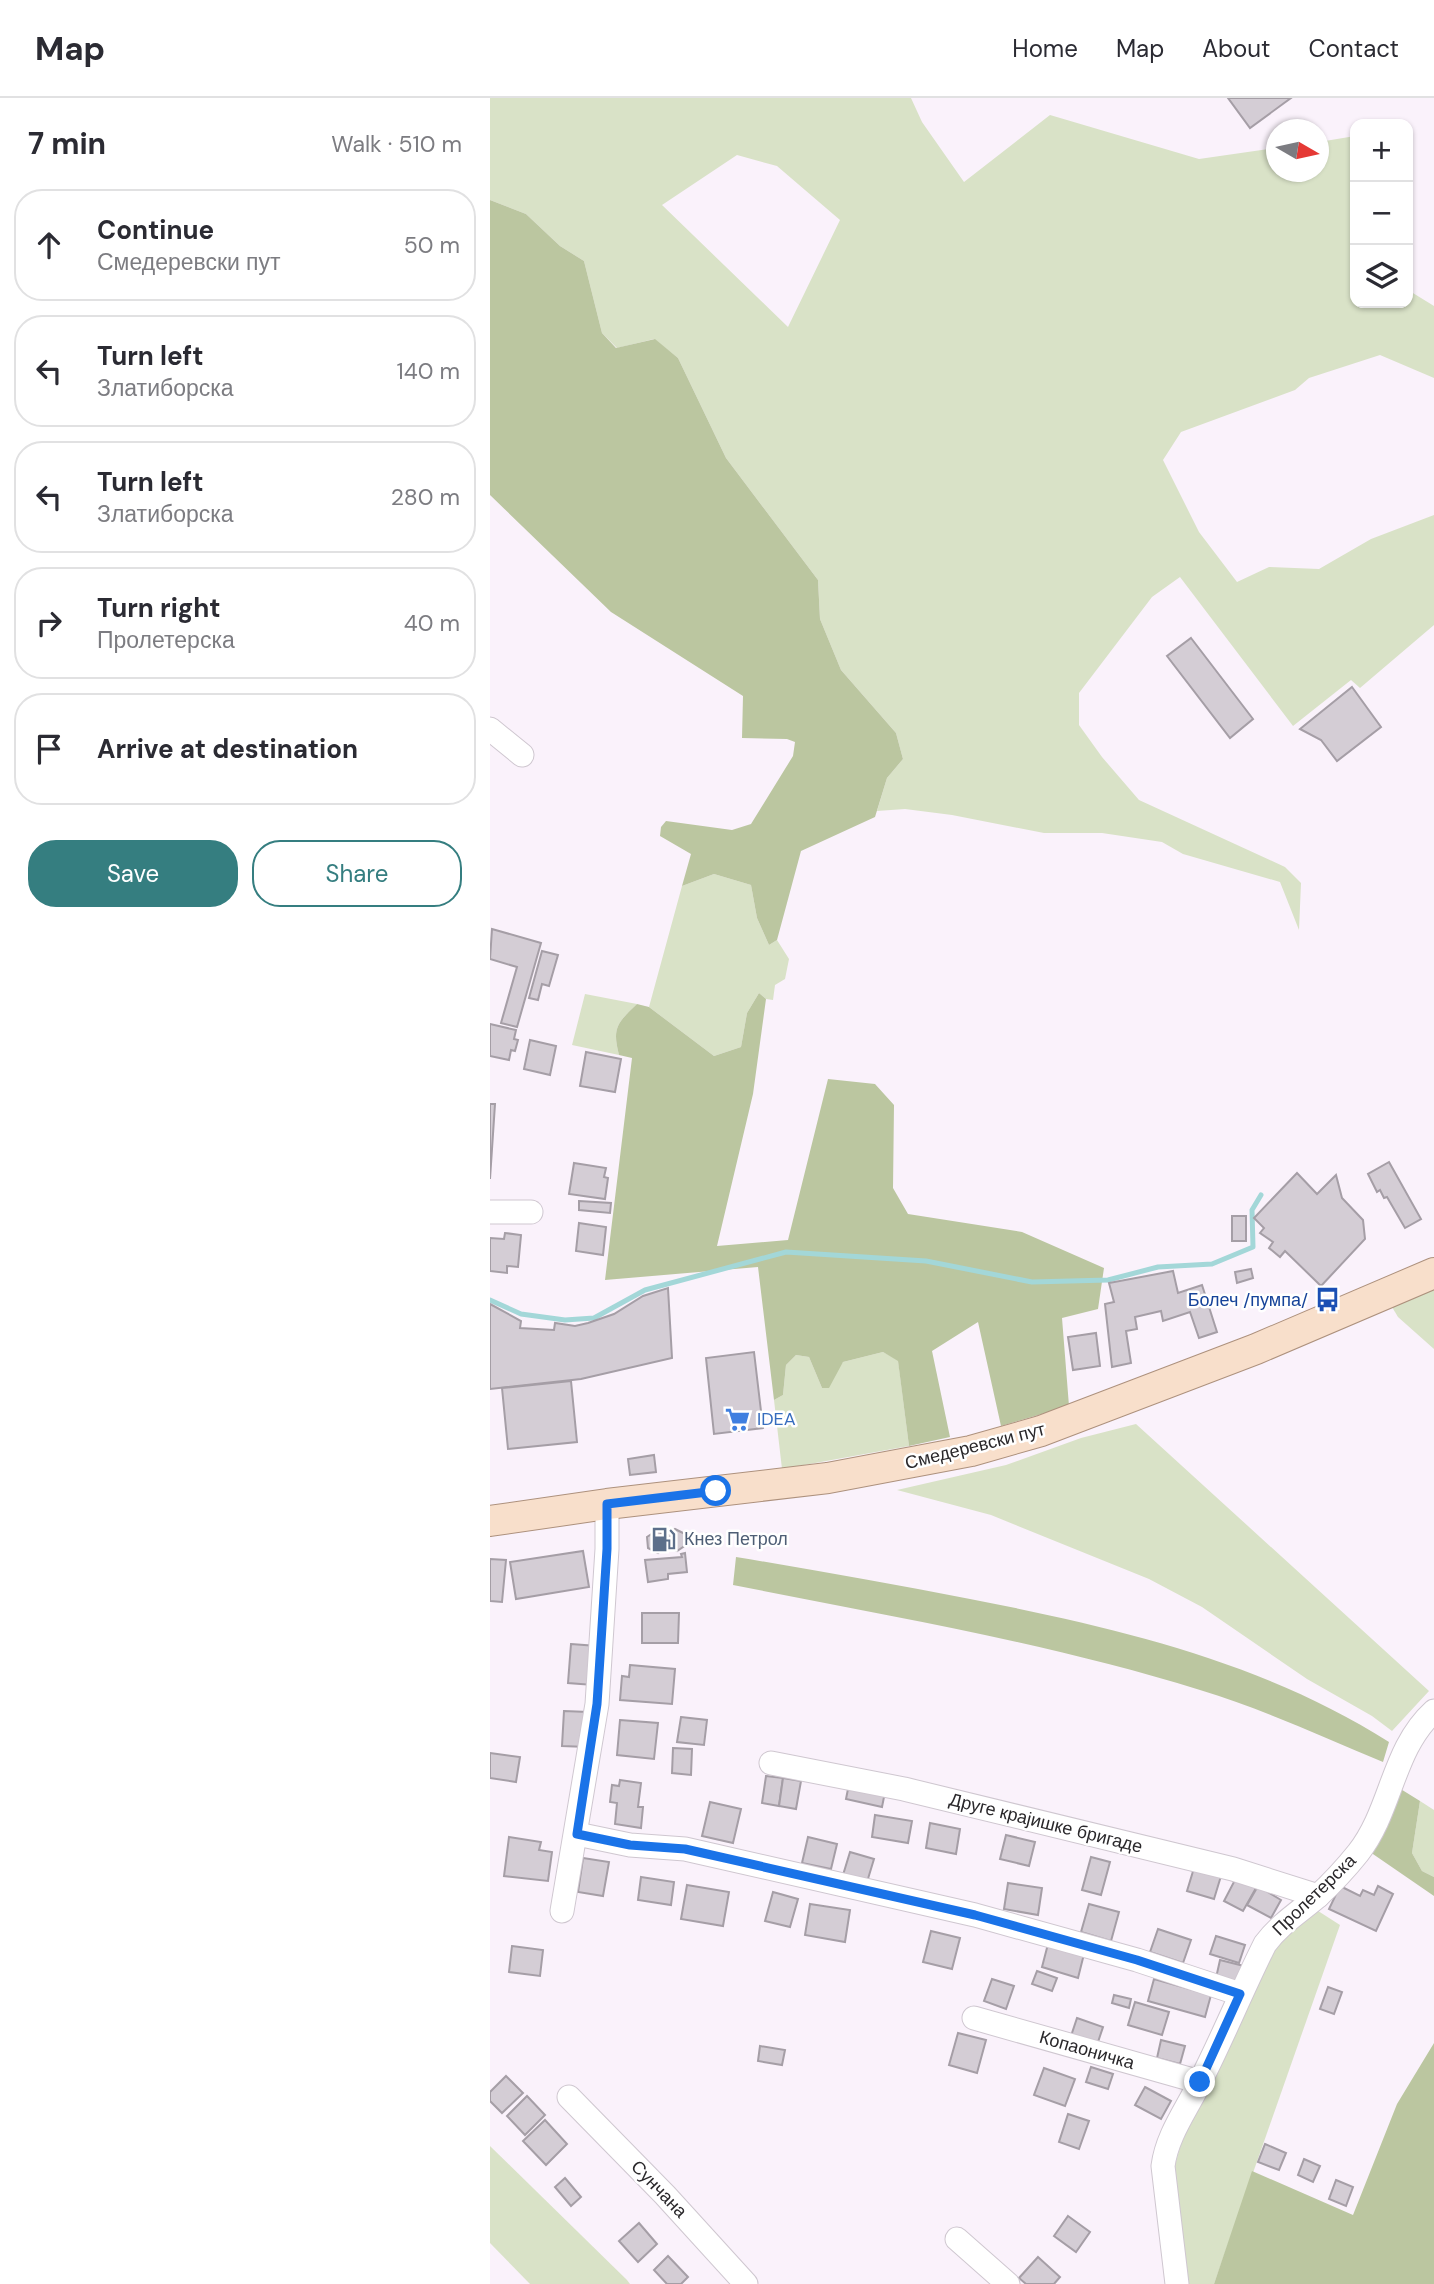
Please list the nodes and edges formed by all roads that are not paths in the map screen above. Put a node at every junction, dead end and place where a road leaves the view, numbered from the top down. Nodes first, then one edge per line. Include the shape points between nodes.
1 (490, 729) edge
2 (522, 755) dead end
3 (490, 1212) edge
4 (531, 1212) dead end
5 (1434, 1273) edge
6 (607, 1504) junction
7 (490, 1521) edge
8 (1434, 1711) edge
9 (771, 1763) dead end
10 (577, 1834) junction
11 (1318, 1896) junction
12 (562, 1911) dead end
13 (1240, 1994) junction
14 (975, 2018) dead end
15 (1200, 2082) junction
16 (569, 2097) dead end
17 (957, 2239) dead end
18 (746, 2284) edge
19 (1007, 2284) edge
20 (1177, 2284) edge

1 - 2 street
3 - 4 street
5 - 6 main road, Смедеревски пут via 1256,1349 1016,1438 948,1457 828,1478
6 - 7 main road, Смедеревски пут
6 - 10 street via 597,1704
8 - 11 street, Пролетерска via 1414,1733 1359,1852
9 - 11 street, Друге крајишке бригаде via 905,1789 1207,1862
10 - 12 street
10 - 13 street via 630,1845 685,1849 975,1915
11 - 13 street, Пролетерска via 1275,1931
13 - 15 street, Пролетерска
14 - 15 street, Копаоничка
15 - 20 street, Пролетерска via 1164,2157
16 - 18 street, Сунчана
17 - 19 street

